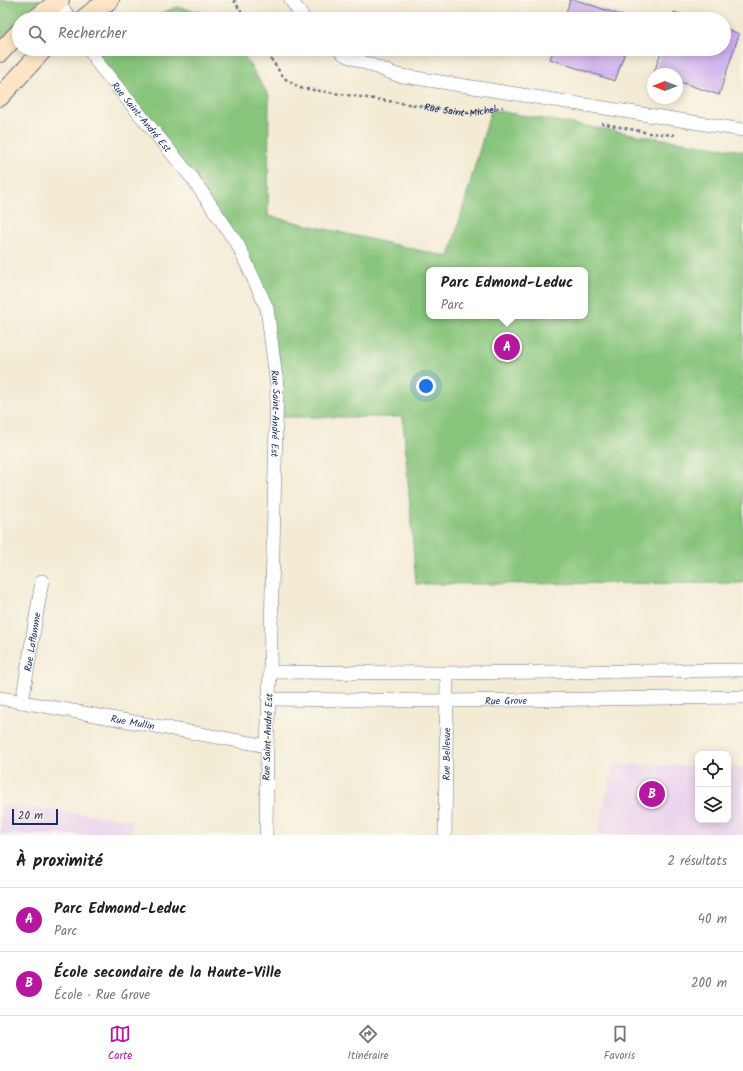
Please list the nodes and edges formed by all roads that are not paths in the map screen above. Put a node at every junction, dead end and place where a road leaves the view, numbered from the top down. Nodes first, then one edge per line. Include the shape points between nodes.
1 (59, 0) edge
2 (110, 0) edge
3 (290, 0) edge
4 (44, 12) edge
5 (66, 12) edge
6 (92, 12) edge
7 (299, 12) edge
8 (12, 40) edge
9 (0, 53) edge
10 (38, 56) edge
11 (94, 56) edge
12 (348, 56) edge
13 (0, 97) edge
14 (743, 130) edge
15 (42, 581) dead end
16 (743, 670) edge
17 (270, 672) junction
18 (447, 673) junction
19 (743, 696) edge
20 (0, 698) edge
21 (268, 699) junction
22 (447, 701) junction
23 (22, 702) junction
24 (267, 746) junction
25 (266, 835) edge
26 (445, 835) edge

1 - 4 street
1 - 5 street
2 - 6 street
3 - 7 street
8 - 9 street
10 - 13 street
11 - 17 street, Rue Saint-André Est via 193,179 238,245 267,308 277,386
12 - 14 street, Rue Saint-Michel via 397,75
15 - 23 street, Rue Laflamme
16 - 18 street
17 - 18 street
17 - 21 street, Rue Saint-André Est
18 - 22 street, Rue Bellevue
19 - 22 street, Rue Grove
20 - 23 street, Rue Mullin
21 - 22 street, Rue Grove
21 - 24 street, Rue Saint-André Est
22 - 26 street, Rue Bellevue
23 - 24 street, Rue Mullin
24 - 25 street, Rue Saint-André Est

